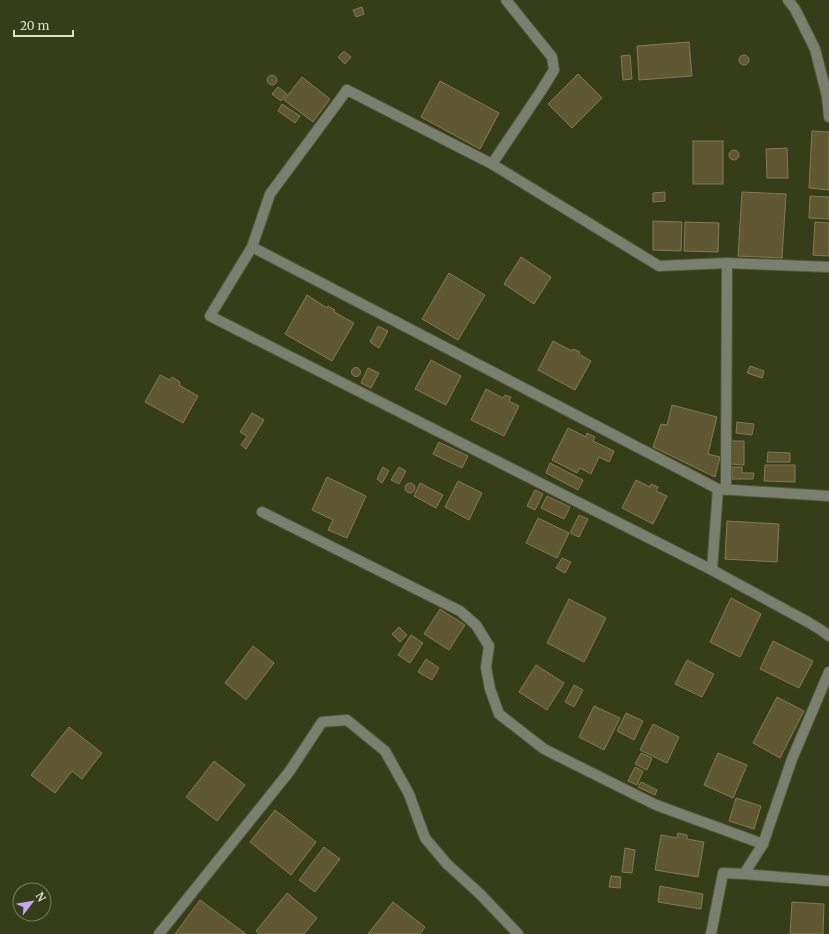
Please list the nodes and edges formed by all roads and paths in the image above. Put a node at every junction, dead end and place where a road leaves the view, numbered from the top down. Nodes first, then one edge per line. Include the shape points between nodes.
1 (506, 0) edge
2 (788, 0) edge
3 (829, 117) edge
4 (492, 164) junction
5 (252, 247) junction
6 (727, 263) junction
7 (829, 267) edge
8 (722, 490) junction
9 (829, 496) edge
10 (262, 512) dead end
11 (712, 570) junction
12 (829, 636) edge
13 (829, 672) edge
14 (764, 844) junction
15 (744, 874) junction
16 (829, 881) edge
17 (159, 934) edge
18 (518, 934) edge
19 (711, 934) edge

1 - 4 street via 552,57 554,70
2 - 3 street via 815,49 827,96
4 - 5 street via 347,90 270,194
4 - 6 street via 659,266
5 - 8 street
5 - 11 street via 210,316
6 - 7 street
6 - 8 street
8 - 9 street
8 - 11 street
10 - 14 street via 460,611 476,625 489,646 486,667 490,689 499,714 544,748 656,805
11 - 12 street
13 - 14 street via 792,759
14 - 15 street
15 - 16 street
15 - 19 street via 723,873
17 - 18 street via 289,772 322,722 347,720 385,751 409,794 425,838 447,864

